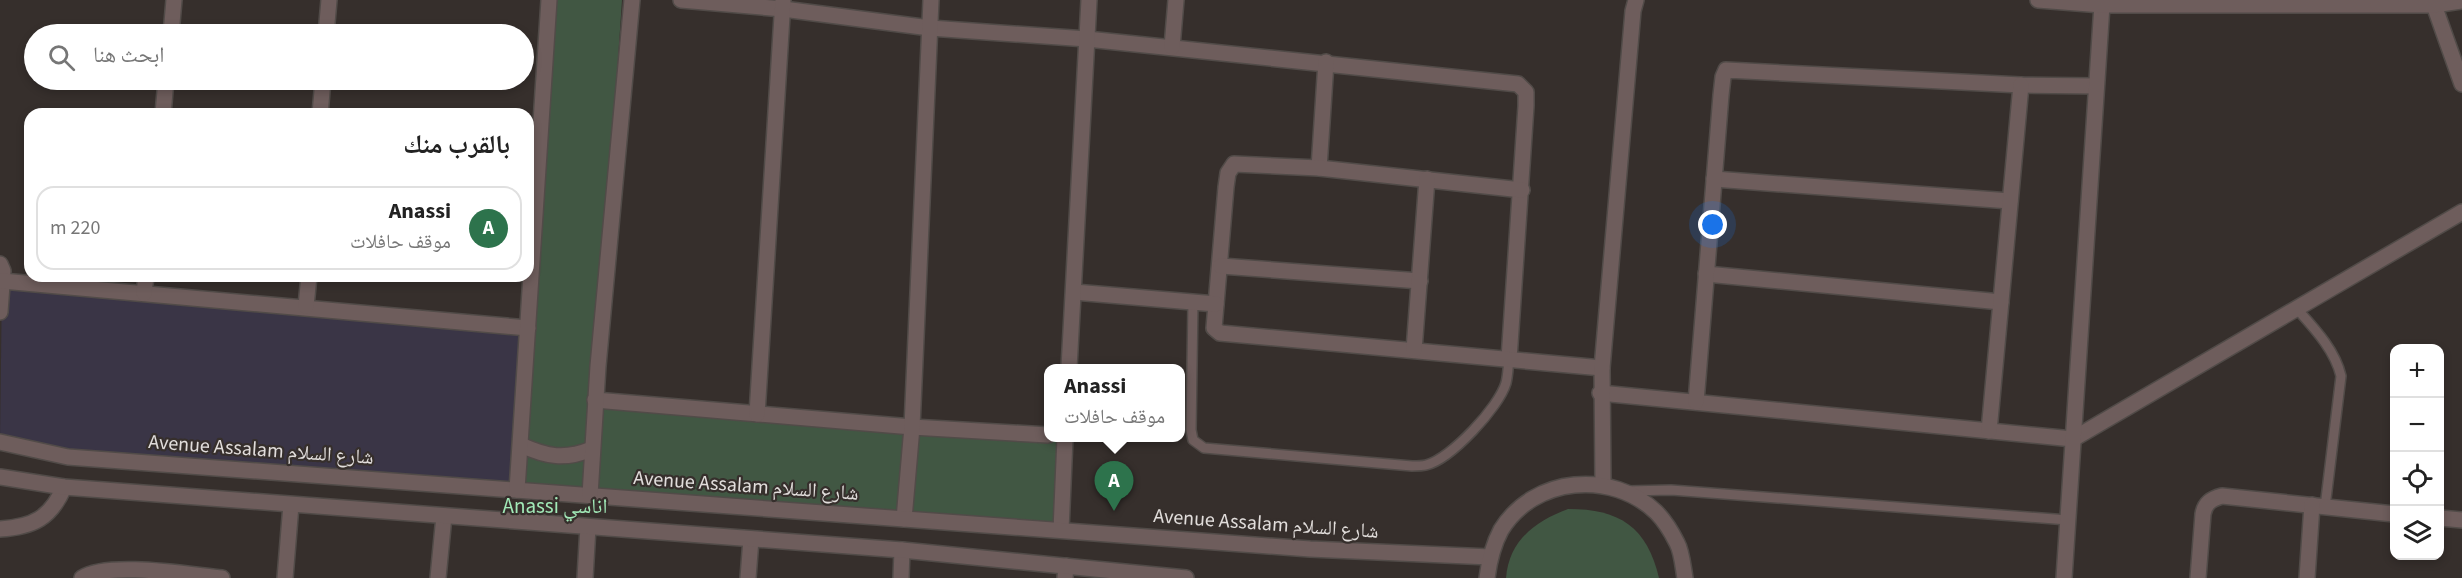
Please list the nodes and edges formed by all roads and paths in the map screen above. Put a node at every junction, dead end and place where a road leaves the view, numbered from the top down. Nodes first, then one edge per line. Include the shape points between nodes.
1 (174, 0) edge
2 (329, 0) edge
3 (549, 0) edge
4 (632, 0) edge
5 (681, 0) edge
6 (931, 0) edge
7 (1089, 0) edge
8 (1176, 0) edge
9 (2038, 0) edge
10 (2462, 1) edge
11 (783, 4) edge
12 (1634, 4) edge
13 (2102, 4) junction
14 (2434, 5) junction
15 (172, 24) edge
16 (327, 24) edge
17 (930, 28) junction
18 (1087, 39) junction
19 (1172, 47) junction
20 (1326, 62) junction
21 (2462, 84) edge
22 (2021, 85) junction
23 (2096, 86) junction
24 (165, 90) edge
25 (322, 90) edge
26 (164, 108) edge
27 (321, 108) edge
28 (1319, 168) junction
29 (1427, 179) junction
30 (1714, 179) junction
31 (1522, 190) junction
32 (2010, 201) junction
33 (2462, 212) edge
34 (534, 234) edge
35 (0, 264) edge
36 (1221, 266) junction
37 (1706, 274) junction
38 (2, 281) junction
39 (1420, 281) junction
40 (145, 282) edge
41 (308, 282) edge
42 (531, 282) edge
43 (1074, 292) junction
44 (144, 293) junction
45 (1193, 302) junction
46 (2001, 302) junction
47 (1216, 304) junction
48 (306, 306) junction
49 (2296, 309) junction
50 (0, 312) edge
51 (528, 328) junction
52 (1414, 350) junction
53 (1509, 359) junction
54 (1069, 364) edge
55 (1602, 368) junction
56 (1600, 393) junction
57 (595, 400) junction
58 (1696, 402) junction
59 (758, 414) junction
60 (912, 427) junction
61 (1989, 431) junction
62 (1044, 435) edge
63 (2073, 440) junction
64 (0, 442) edge
65 (1065, 442) edge
66 (521, 445) junction
67 (592, 449) junction
68 (0, 477) edge
69 (1603, 485) junction
70 (64, 487) junction
71 (517, 490) junction
72 (1625, 491) junction
73 (590, 495) junction
74 (291, 505) junction
75 (2318, 506) junction
76 (2390, 514) edge
77 (444, 516) junction
78 (2444, 518) edge
79 (904, 519) junction
80 (2068, 520) junction
81 (2462, 520) edge
82 (588, 527) junction
83 (0, 529) edge
84 (1061, 530) junction
85 (751, 539) junction
86 (902, 550) junction
87 (1490, 557) junction
88 (1066, 572) edge
89 (1168, 577) edge
90 (82, 578) edge
91 (222, 578) edge
92 (285, 578) edge
93 (438, 578) edge
94 (585, 578) edge
95 (748, 578) edge
96 (901, 578) edge
97 (1186, 578) edge
98 (1487, 578) edge
99 (1685, 578) edge
100 (2064, 578) edge
101 (2198, 578) edge
102 (2307, 578) edge

1 - 15 street
2 - 16 street
3 - 34 street
4 - 57 street
5 - 11 street
6 - 17 street
7 - 18 street
8 - 19 street
9 - 13 street
10 - 14 street
11 - 17 street
11 - 59 street
12 - 55 street
13 - 14 street
13 - 23 street
14 - 21 street
17 - 18 street
17 - 60 street
18 - 19 street
18 - 43 street
19 - 20 street
20 - 28 street
20 - 31 street via 1501,81 1522,87 1526,92
22 - 23 street
22 - 30 street via 1726,70
22 - 32 street
23 - 63 street
24 - 26 street
25 - 27 street
28 - 29 street
28 - 36 street via 1234,164 1226,187
29 - 31 street
29 - 39 street
30 - 32 street
30 - 37 street
31 - 53 street
32 - 46 street
33 - 49 street
35 - 38 street
36 - 39 street
36 - 47 street
37 - 46 street
37 - 58 street
38 - 44 street
38 - 50 street
39 - 52 street
40 - 44 street
41 - 48 street
42 - 51 street
43 - 45 street
43 - 54 street
44 - 48 street
45 - 47 street
45 - 53 lane via 1191,430 1193,440 1204,448 1427,465 1478,426 1496,404 1506,382
46 - 61 street
47 - 52 street via 1214,328 1220,333
48 - 51 street
49 - 63 street
49 - 75 lane via 2332,354 2341,376 2338,415
51 - 66 street
52 - 53 street
53 - 55 street
55 - 56 street
56 - 58 street
56 - 69 street
57 - 59 street
57 - 67 street
58 - 61 street
59 - 60 street
60 - 62 street
60 - 79 street
61 - 63 street
63 - 80 street
64 - 71 street, Avenue Assalam شارع السلام via 69,456
65 - 84 street
66 - 67 street via 556,456 575,456
66 - 71 street
67 - 73 street
68 - 70 street
69 - 72 street
69 - 87 street via 1574,484 1546,492 1521,507 1502,530
70 - 74 street
70 - 83 street via 48,514 28,524
71 - 73 street, Avenue Assalam شارع السلام
72 - 80 lane via 1671,490
72 - 99 street via 1657,513 1678,544
73 - 79 street, Avenue Assalam شارع السلام
74 - 77 street
74 - 92 street
75 - 76 street
75 - 101 street via 2214,498 2203,514
75 - 102 street
77 - 82 street
77 - 93 street
78 - 81 street
79 - 84 street, Avenue Assalam شارع السلام
80 - 100 street
82 - 85 street
82 - 94 street
84 - 87 street, Avenue Assalam شارع السلام via 1310,549
85 - 86 street
85 - 95 street
86 - 88 street
86 - 96 street
87 - 98 street
88 - 89 street
89 - 97 street
90 - 91 street via 111,569

